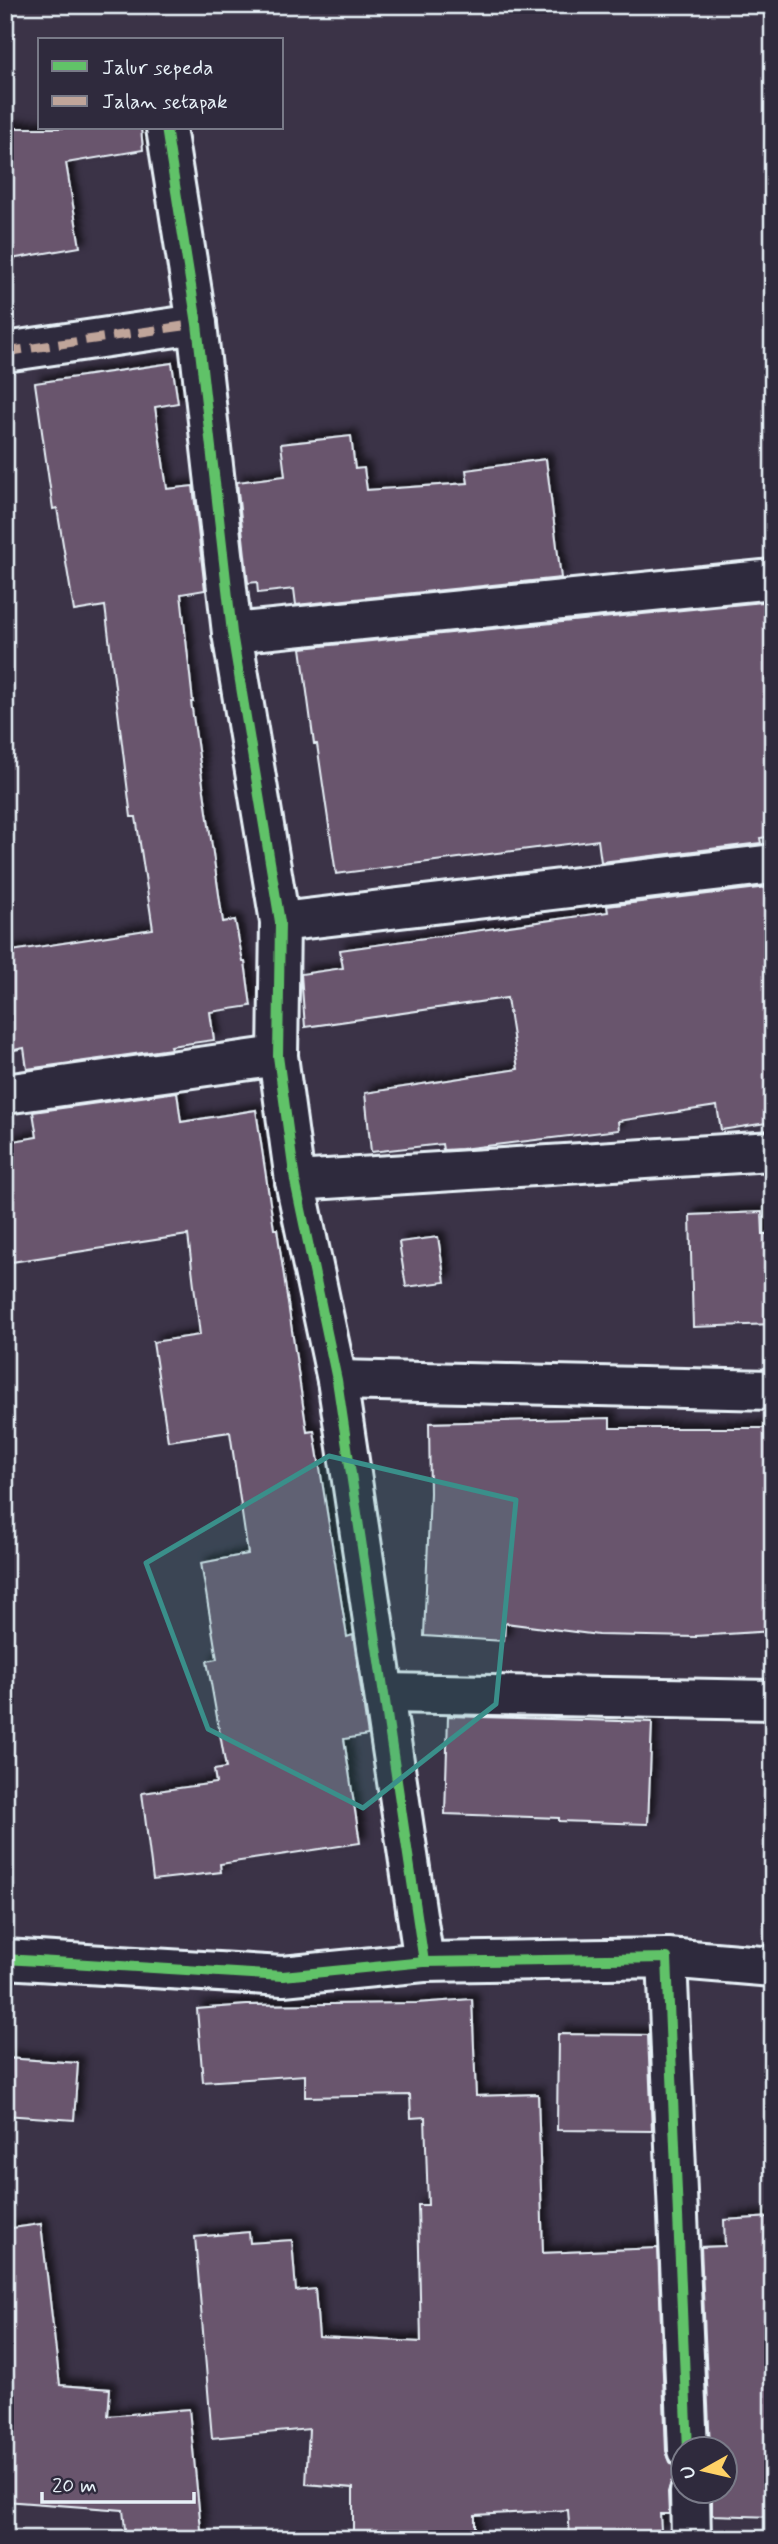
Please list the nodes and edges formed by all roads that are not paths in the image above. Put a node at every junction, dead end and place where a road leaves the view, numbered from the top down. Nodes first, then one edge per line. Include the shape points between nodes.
1 (166, 130) edge
2 (197, 324) junction
3 (5, 352) edge
4 (773, 579) edge
5 (232, 633) junction
6 (773, 864) edge
7 (280, 922) junction
8 (278, 1056) junction
9 (5, 1094) edge
10 (773, 1152) edge
11 (295, 1181) junction
12 (337, 1380) junction
13 (773, 1390) edge
14 (386, 1693) junction
15 (773, 1700) edge
16 (667, 1958) junction
17 (5, 1959) edge
18 (424, 1962) junction
19 (773, 1967) edge
20 (687, 2436) edge
21 (690, 2506) edge
22 (691, 2539) edge

1 - 2 street
2 - 3 street
2 - 5 street
4 - 5 street
5 - 7 street
6 - 7 street
7 - 8 street
8 - 9 street
8 - 11 street
10 - 11 street
11 - 12 street
12 - 13 street
12 - 14 street
14 - 15 street
14 - 18 street
16 - 18 street
16 - 19 street
16 - 20 street
17 - 18 street via 283,1976
21 - 22 street

